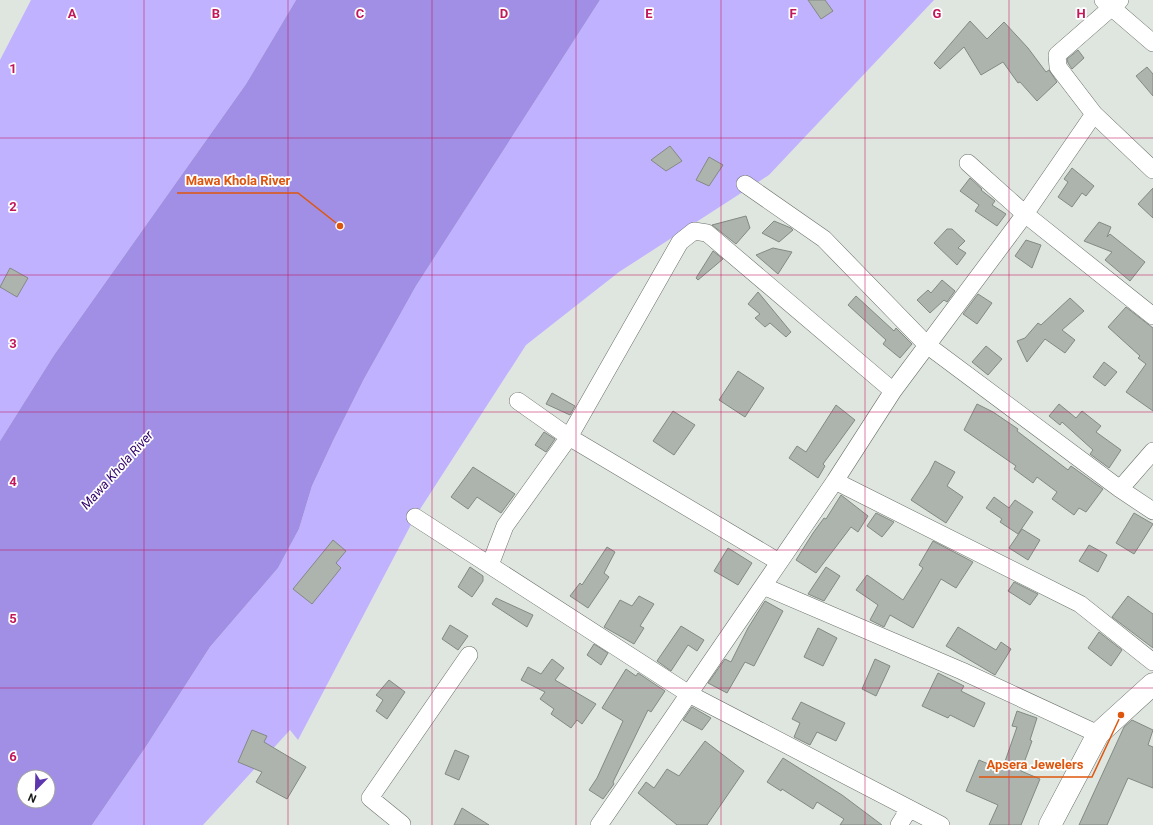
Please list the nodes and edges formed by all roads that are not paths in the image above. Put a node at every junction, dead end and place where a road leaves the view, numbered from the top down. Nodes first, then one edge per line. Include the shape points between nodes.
1 (1111, 3) edge
2 (1153, 43) edge
3 (1094, 114) junction
4 (968, 163) dead end
5 (1153, 170) edge
6 (745, 184) dead end
7 (1025, 214) junction
8 (1153, 316) edge
9 (927, 345) junction
10 (892, 391) junction
11 (518, 401) dead end
12 (569, 437) junction
13 (1153, 451) edge
14 (835, 481) junction
15 (1120, 489) junction
16 (1153, 510) edge
17 (415, 517) dead end
18 (779, 562) junction
19 (490, 565) junction
20 (763, 586) junction
21 (469, 655) dead end
22 (1153, 662) edge
23 (1153, 684) edge
24 (689, 694) junction
25 (1098, 734) junction
26 (909, 809) junction
27 (402, 825) edge
28 (599, 825) edge
29 (899, 825) edge
30 (941, 825) edge
31 (1050, 825) edge

1 - 2 street
1 - 3 street via 1057,55 1058,67
3 - 5 street
3 - 7 street
4 - 7 street
6 - 9 street via 824,239
7 - 8 street
7 - 9 street
9 - 10 street
9 - 15 street
10 - 12 street via 707,233 694,231 680,242
10 - 14 street
11 - 12 street
12 - 18 street
12 - 19 street via 505,526
13 - 15 street
14 - 18 street
14 - 22 street via 1080,604
15 - 16 street
17 - 19 street
18 - 20 street
19 - 24 street
20 - 24 street
20 - 25 street via 962,671
21 - 27 street via 370,798
23 - 25 main road
24 - 26 street
24 - 28 street
25 - 31 main road
26 - 29 street
26 - 30 street

